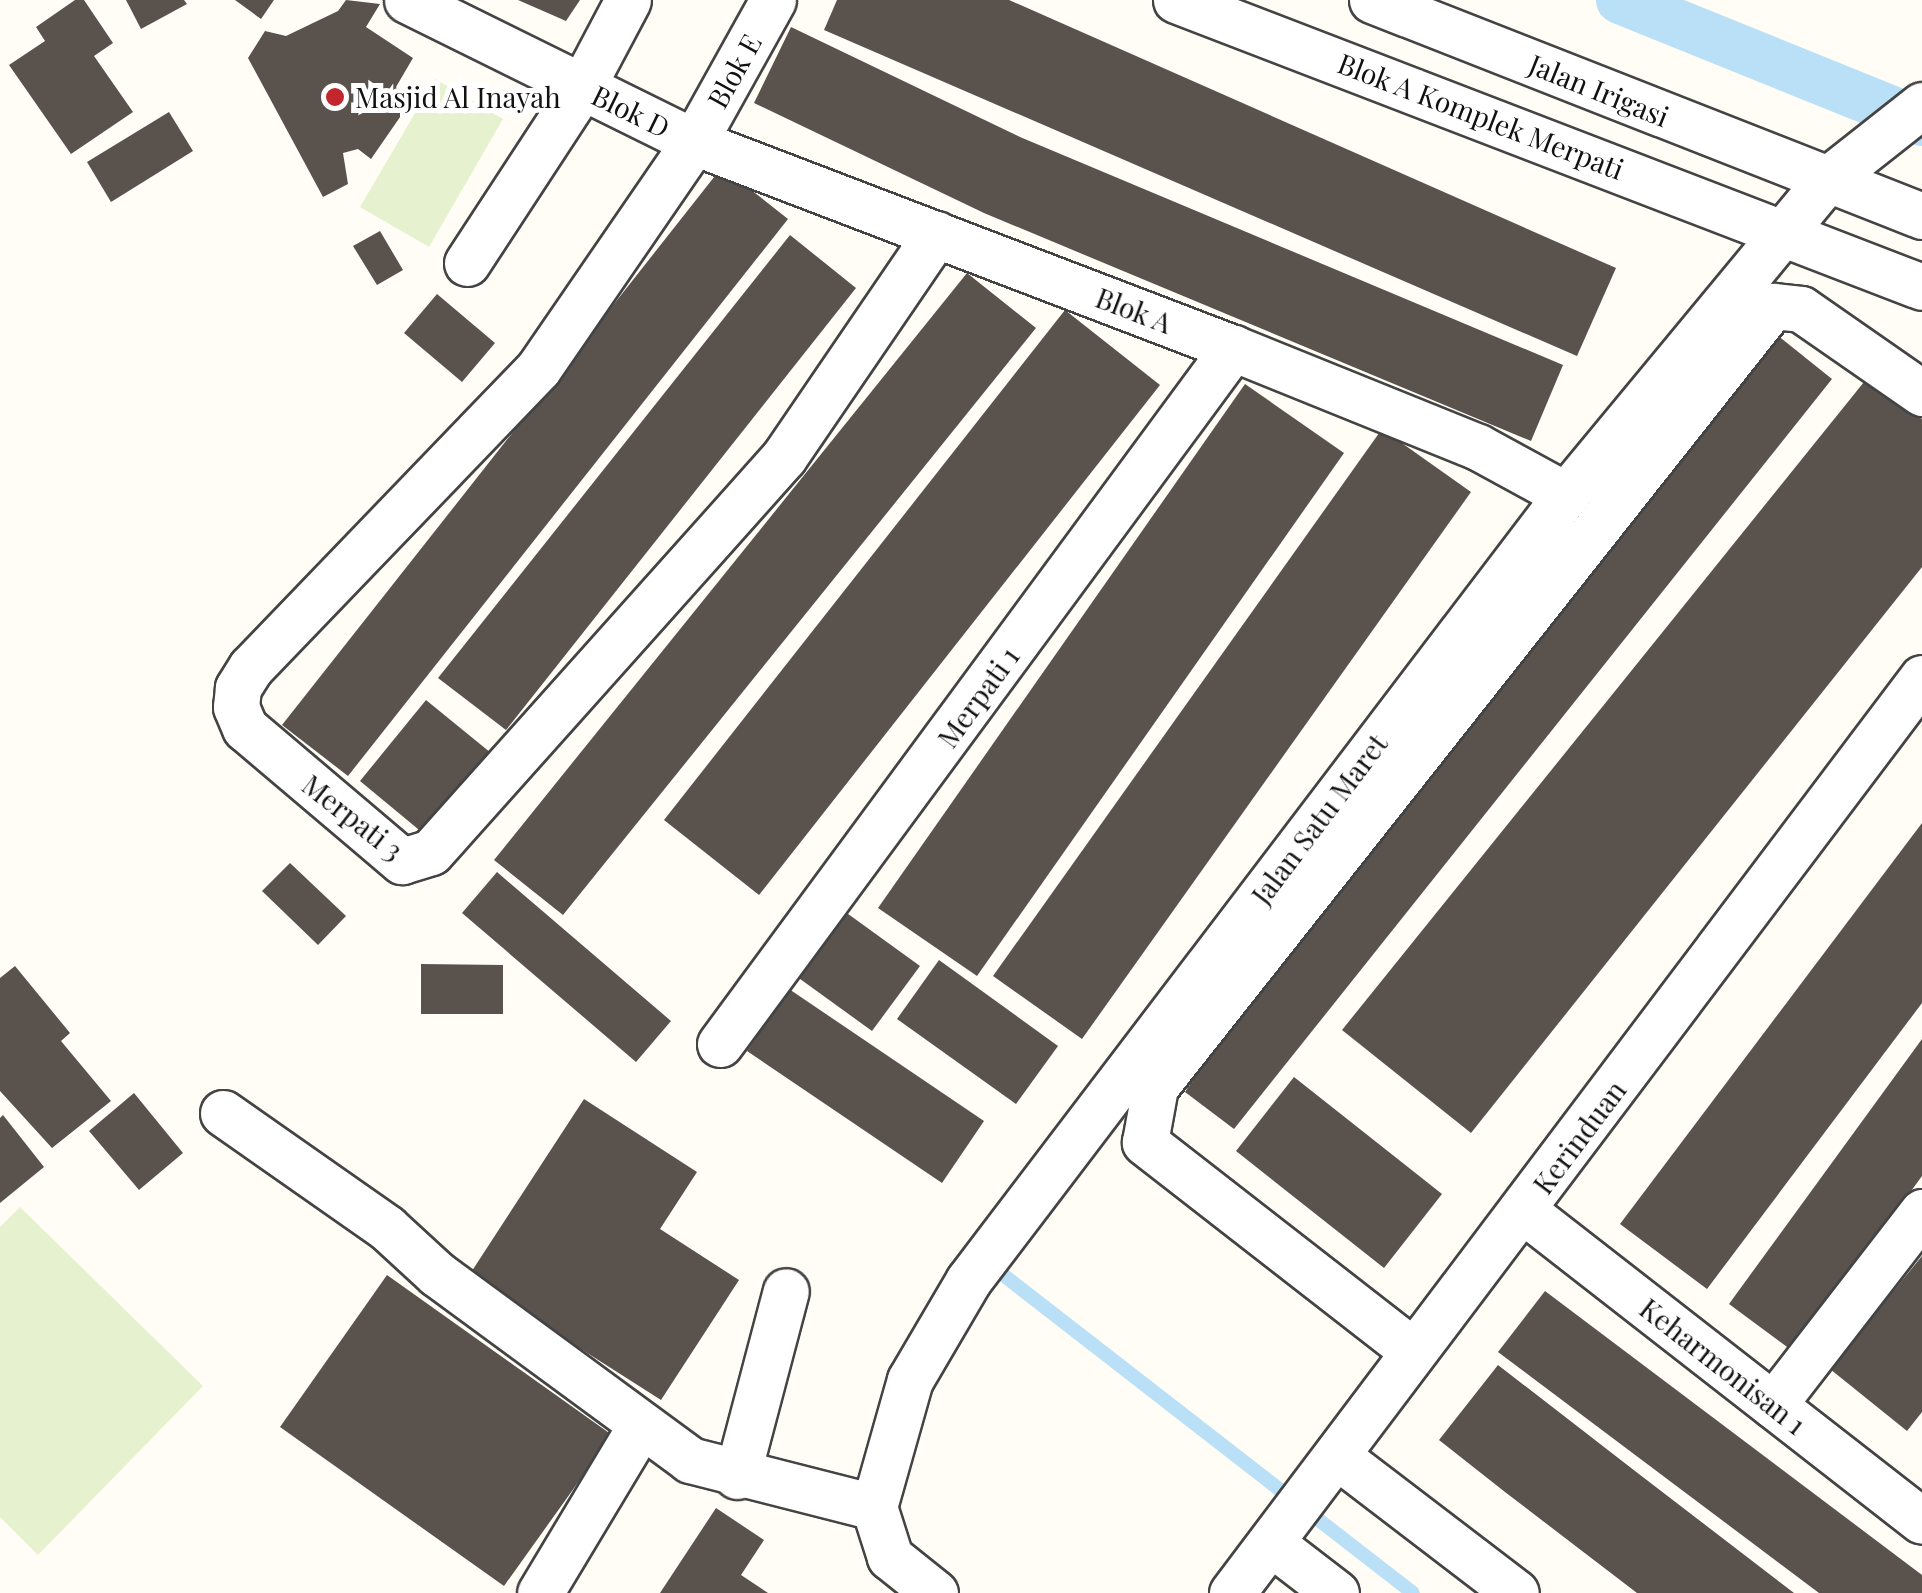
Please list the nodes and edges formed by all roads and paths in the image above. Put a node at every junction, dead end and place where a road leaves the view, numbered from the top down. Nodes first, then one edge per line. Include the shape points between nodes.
1 (407, 0) edge
2 (628, 0) edge
3 (773, 0) edge
4 (1176, 0) edge
5 (1372, 0) edge
6 (582, 87) junction
7 (1922, 106) edge
8 (694, 142) junction
9 (1841, 168) junction
10 (1922, 216) edge
11 (1786, 232) junction
12 (936, 234) junction
13 (467, 263) dead end
14 (1922, 287) edge
15 (1233, 348) junction
16 (1922, 393) edge
17 (1566, 495) junction
18 (1922, 678) edge
19 (720, 1044) dead end
20 (222, 1113) dead end
21 (1524, 1211) junction
22 (1922, 1212) edge
23 (786, 1291) dead end
24 (1413, 1351) junction
25 (1773, 1405) junction
26 (639, 1428) junction
27 (1333, 1461) junction
28 (738, 1476) junction
29 (874, 1508) junction
30 (1922, 1520) edge
31 (1274, 1540) junction
32 (540, 1593) edge
33 (936, 1593) edge
34 (1232, 1593) edge
35 (1336, 1593) edge
36 (1516, 1593) edge

1 - 6 street, Blok D
2 - 6 street
3 - 8 street, Blok E
4 - 11 street, Blok A Komplek Merpati
5 - 9 street, Jalan Irigasi
6 - 8 street, Blok D
6 - 13 street
7 - 9 street, Jalan Satu Maret
8 - 12 street, Blok A
8 - 12 street, Merpati 3 via 538,369 238,688 236,707 245,728 402,861 416,861 448,837 784,457
9 - 10 street, Jalan Irigasi
9 - 11 street, Jalan Satu Maret
11 - 14 street
11 - 17 street, Jalan Satu Maret
12 - 15 street, Blok A
15 - 17 street, Blok A via 1478,447
15 - 19 street, Merpati 1
16 - 24 street via 1801,309 1773,306 1155,1087 1145,1142
17 - 29 street, Jalan Satu Maret via 968,1281 910,1380
18 - 21 street, Kerinduan
20 - 26 street via 387,1228
21 - 24 street, Kerinduan
21 - 25 street, Keharmonisan 1
22 - 25 street
23 - 28 street
24 - 27 street, Kerinduan
25 - 30 street, Keharmonisan 1
26 - 28 street via 690,1460
26 - 32 street
27 - 31 street, Kerinduan
27 - 36 street
28 - 29 street
29 - 33 street via 890,1557
31 - 34 street, Kerinduan
31 - 35 street

